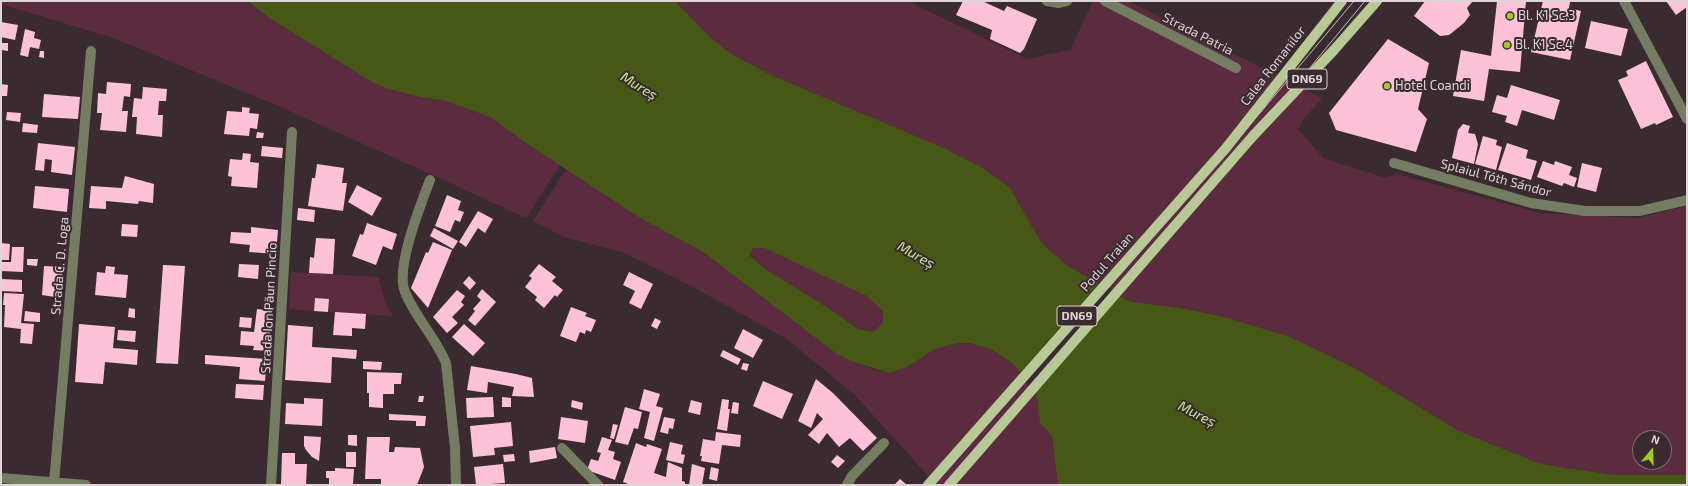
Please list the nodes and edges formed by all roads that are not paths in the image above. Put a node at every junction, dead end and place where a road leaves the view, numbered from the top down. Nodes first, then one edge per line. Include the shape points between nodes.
1 (1067, 1) edge
2 (1105, 1) edge
3 (1342, 1) edge
4 (1377, 1) edge
5 (1624, 1) edge
6 (1049, 2) edge
7 (91, 51) dead end
8 (1236, 68) dead end
9 (1687, 119) edge
10 (292, 132) dead end
11 (1226, 148) joint
12 (1394, 163) dead end
13 (430, 180) dead end
14 (1687, 200) edge
15 (884, 442) dead end
16 (562, 448) dead end
17 (1, 478) edge
18 (54, 483) junction
19 (86, 485) edge
20 (271, 485) edge
21 (456, 485) edge
22 (598, 485) edge
23 (847, 485) edge
24 (929, 485) edge
25 (949, 485) edge

1 - 6 street
2 - 8 street, Strada Patria
3 - 11 main road, Calea Romanilor / DN69
4 - 25 main road, DN69 via 1236,156
5 - 9 street
7 - 18 street, Strada C. D. Loga
10 - 20 street, Strada Ion Păun Pincio
11 - 24 main road, Podul Traian / DN69
12 - 14 street, Splaiul Tóth Sándor via 1531,203 1585,211 1640,212
13 - 21 street via 407,253 403,285 446,363 455,448
15 - 23 street via 852,476
16 - 22 street
17 - 18 street
18 - 19 street

